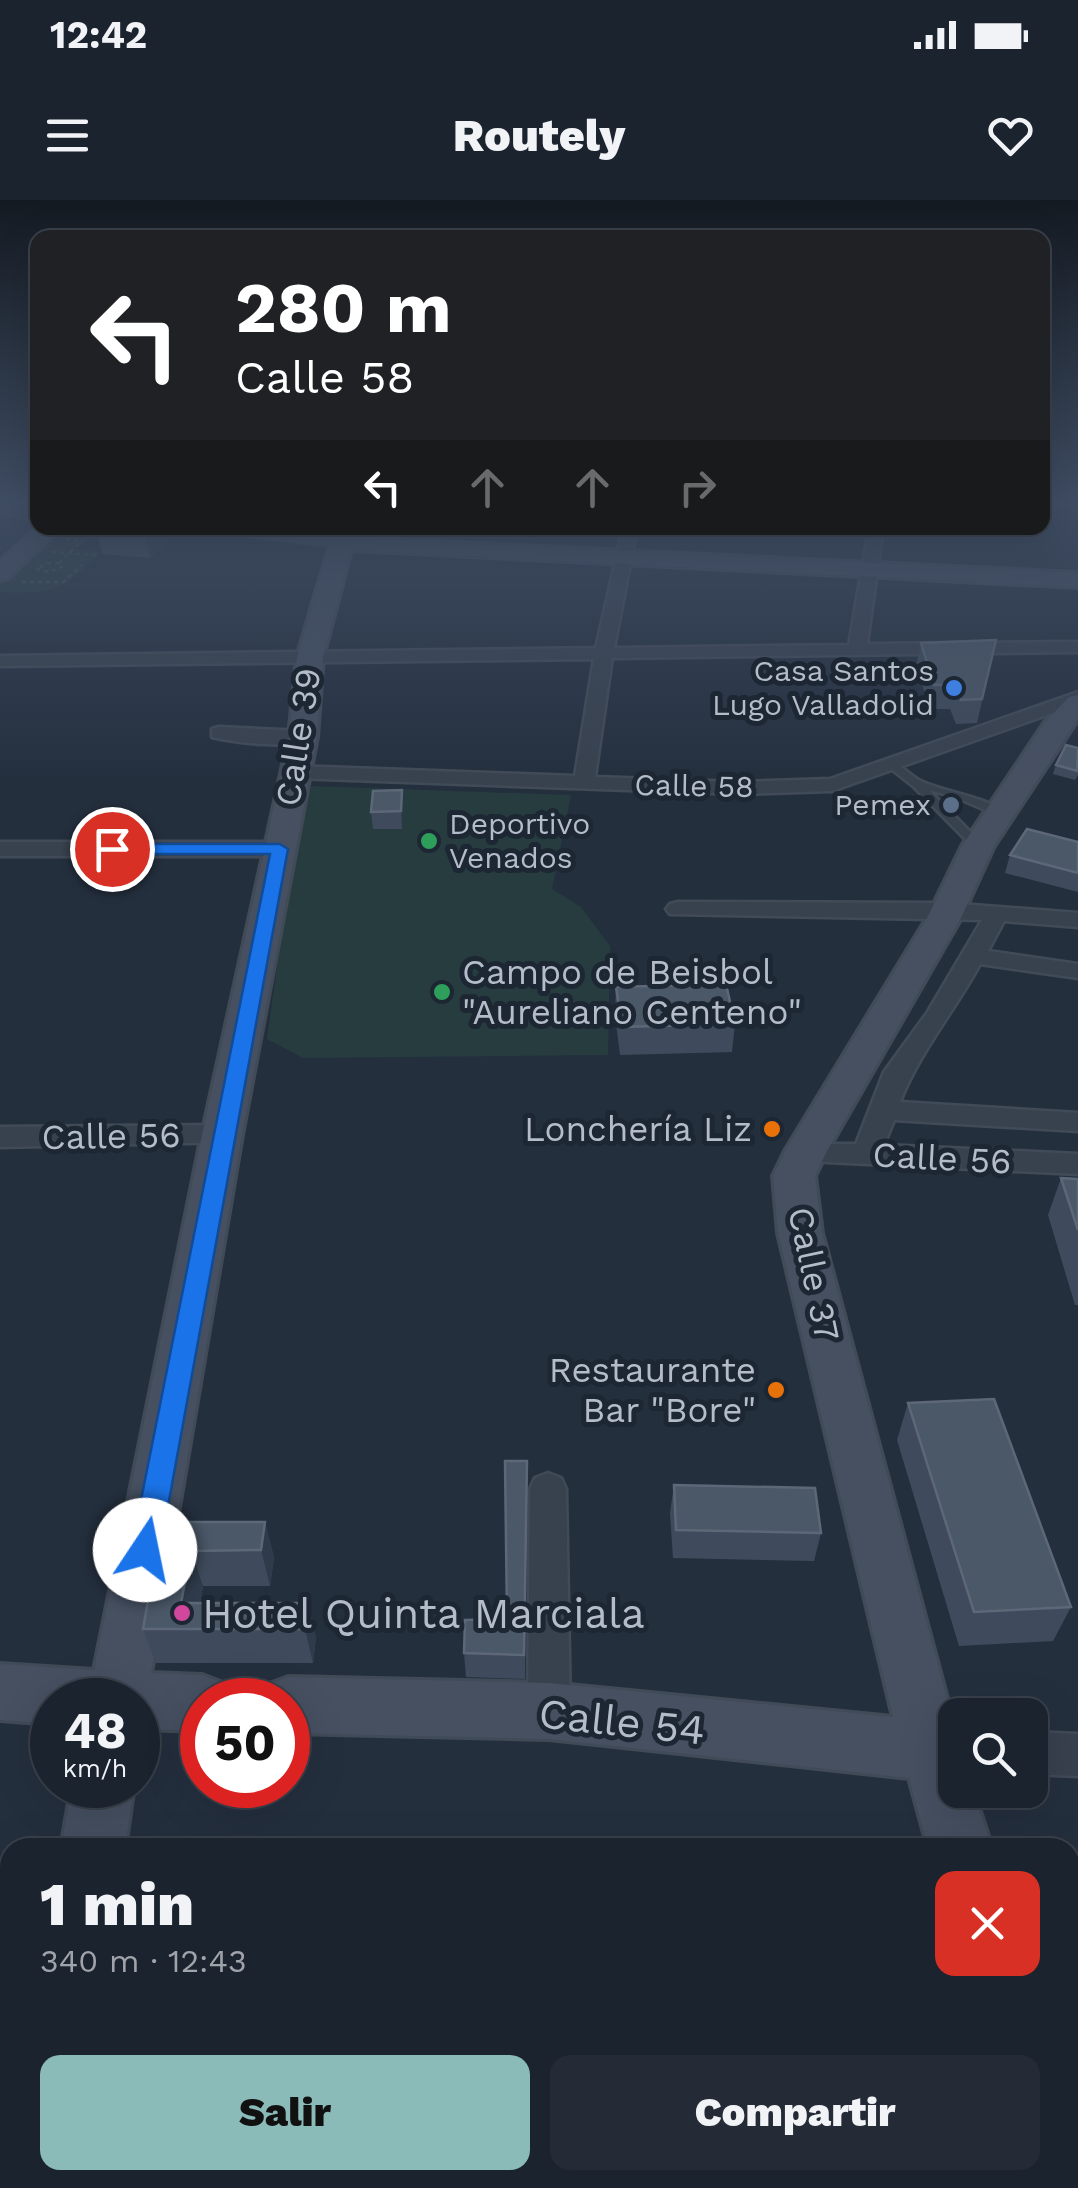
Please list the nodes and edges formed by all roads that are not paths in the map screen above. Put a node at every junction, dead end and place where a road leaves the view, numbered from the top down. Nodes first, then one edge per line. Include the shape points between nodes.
1 (321, 595) edge
2 (615, 595) edge
3 (864, 595) edge
4 (1078, 647) edge
5 (604, 650) junction
6 (857, 650) junction
7 (310, 657) junction
8 (0, 661) edge
9 (1072, 716) edge
10 (219, 732) dead end
11 (299, 754) junction
12 (893, 765) junction
13 (584, 784) junction
14 (917, 784) junction
15 (989, 829) junction
16 (0, 849) edge
17 (280, 849) junction
18 (678, 908) dead end
19 (946, 914) junction
20 (1078, 920) edge
21 (992, 922) junction
22 (1078, 929) edge
23 (974, 956) junction
24 (1078, 971) edge
25 (884, 1110) junction
26 (1078, 1122) edge
27 (222, 1135) junction
28 (0, 1137) edge
29 (806, 1151) junction
30 (866, 1155) junction
31 (1078, 1164) edge
32 (548, 1489) dead end
33 (120, 1678) edge
34 (0, 1692) edge
35 (30, 1694) edge
36 (310, 1706) edge
37 (549, 1712) junction
38 (938, 1733) edge
39 (938, 1751) edge
40 (1048, 1754) edge
41 (1078, 1754) edge
42 (99, 1808) edge
43 (953, 1808) edge
44 (95, 1838) edge
45 (958, 1838) edge

1 - 7 street, Calle 39
2 - 5 street
3 - 6 street
4 - 6 street
5 - 6 street
5 - 7 street
5 - 13 street
7 - 8 street
7 - 11 street, Calle 39
9 - 12 street, Calle 58
9 - 15 street, Calle 37
10 - 11 street, Calle 58
11 - 13 street, Calle 58
11 - 17 street, Calle 39
12 - 13 street, Calle 58 via 832,784
12 - 14 lane
14 - 15 lane
14 - 15 lane via 958,795
15 - 19 street, Calle 37
16 - 17 street
17 - 27 street, Calle 39
18 - 19 street
19 - 20 street
19 - 21 street
19 - 29 street, Calle 37
21 - 22 street
21 - 23 street
23 - 24 street
23 - 25 street via 898,1072
25 - 26 street
25 - 30 street
27 - 28 street, Calle 56
27 - 33 street, Calle 39
29 - 30 street, Calle 56
29 - 38 street, Calle 37 via 794,1176 800,1233
30 - 31 street, Calle 56
32 - 37 street
34 - 35 street
36 - 37 street, Calle 54
37 - 39 street, Calle 54
40 - 41 street
42 - 44 street
43 - 45 street, Calle 37

